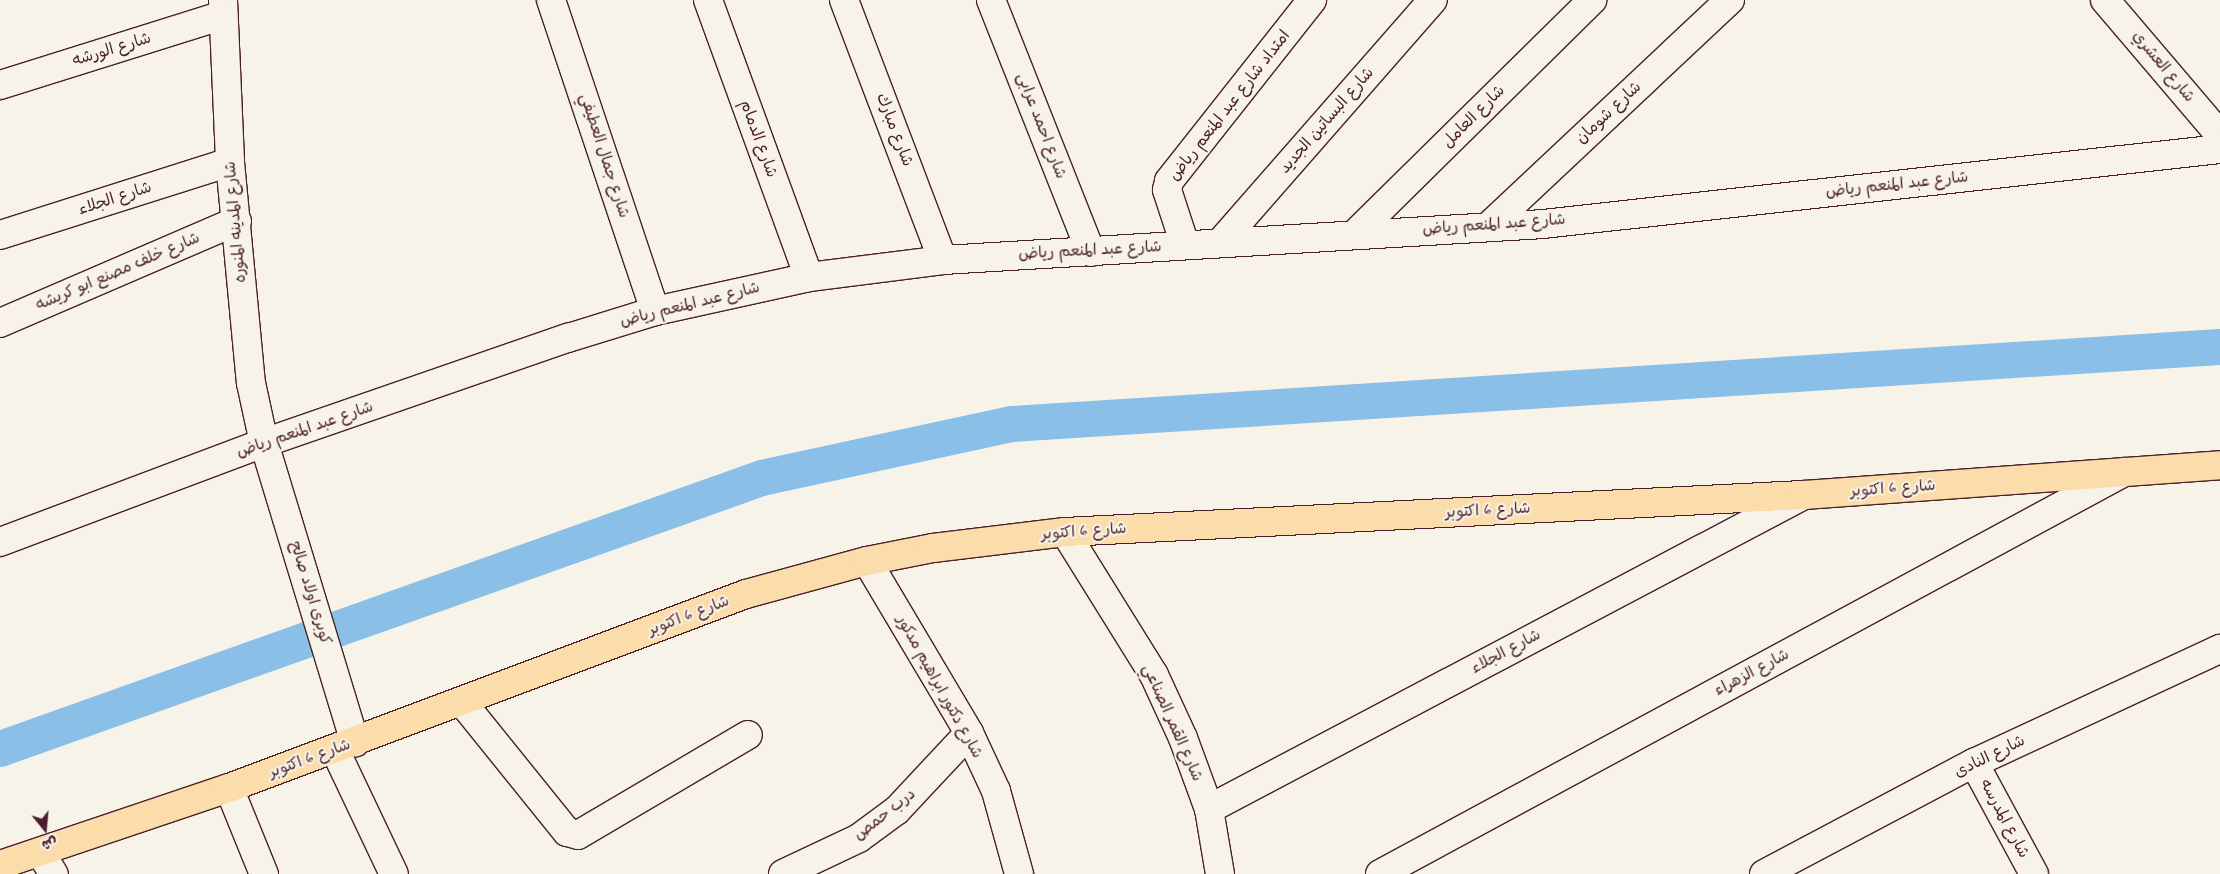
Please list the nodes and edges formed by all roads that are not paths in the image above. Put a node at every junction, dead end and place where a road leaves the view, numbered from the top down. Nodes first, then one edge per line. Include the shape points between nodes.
1 (552, 0) edge
2 (708, 0) edge
3 (844, 0) edge
4 (991, 0) edge
5 (1312, 0) edge
6 (1434, 0) edge
7 (1592, 0) edge
8 (1730, 0) edge
9 (2105, 0) edge
10 (223, 7) edge
11 (0, 85) edge
12 (2220, 135) edge
13 (2220, 149) edge
14 (230, 162) junction
15 (237, 221) junction
16 (1488, 227) junction
17 (1356, 233) junction
18 (0, 235) edge
19 (1220, 243) junction
20 (1185, 246) junction
21 (1091, 252) junction
22 (944, 260) junction
23 (809, 277) junction
24 (656, 311) junction
25 (0, 323) edge
26 (264, 443) junction
27 (2220, 465) edge
28 (2124, 472) junction
29 (1804, 495) junction
30 (1065, 532) junction
31 (0, 542) edge
32 (867, 561) junction
33 (2220, 649) edge
34 (462, 702) junction
35 (969, 733) junction
36 (748, 735) dead end
37 (345, 746) junction
38 (1974, 763) junction
39 (229, 788) junction
40 (1209, 809) junction
41 (40, 852) junction
42 (0, 865) edge
43 (54, 874) edge
44 (264, 874) edge
45 (394, 874) edge
46 (783, 874) edge
47 (1019, 874) edge
48 (1220, 874) edge
49 (1380, 874) edge
50 (1764, 874) edge
51 (2034, 874) edge

1 - 24 street, شارع جمال العطيفي
2 - 23 street, شارع الدمام
3 - 22 street, شارع مبارك
4 - 21 street, شارع احمد عرابى
5 - 20 street, امتداد شارع عبد المنعم رياض via 1169,181 1167,190
6 - 19 street, شارع البساتين الجديد
7 - 17 street, شارع العامل
8 - 16 street, شارع شومان
9 - 12 street, شارع العشري
10 - 11 street, شارع الورشه
10 - 14 street, شارع المدينه المنوره
13 - 16 street, شارع عبد المنعم رياض via 1543,224
14 - 15 street, شارع المدينه المنوره
14 - 18 street, شارع الجلاء
15 - 25 street, شارع خلف مصنع ابو كريشه
15 - 26 street, شارع المدينه المنوره via 251,384
16 - 17 street, شارع عبد المنعم رياض
17 - 19 street, شارع عبد المنعم رياض
19 - 20 street, شارع عبد المنعم رياض
20 - 21 street, شارع عبد المنعم رياض
21 - 22 street, شارع عبد المنعم رياض
22 - 23 street, شارع عبد المنعم رياض
23 - 24 street, شارع عبد المنعم رياض
24 - 26 street, شارع عبد المنعم رياض
26 - 31 street, شارع عبد المنعم رياض
26 - 37 street, كوبرى اولاد صالح via 343,704
27 - 28 main road, شارع 6 اكتوبر
28 - 29 main road, شارع 6 اكتوبر
28 - 49 street, شارع الزهراء
29 - 30 main road, شارع 6 اكتوبر
29 - 40 street, شارع الجلاء
30 - 32 main road, شارع 6 اكتوبر via 999,538
30 - 40 street, شارع القمر الصناعي via 1154,676 1183,738
32 - 34 main road, شارع 6 اكتوبر via 746,594
32 - 35 street, شارع دكتور ابراهيم مدكور
33 - 38 street, شارع النادى
34 - 36 street via 567,832 578,835
34 - 37 main road, شارع 6 اكتوبر
35 - 46 street, درب حمص via 897,810 859,838
35 - 47 street, شارع دكتور ابراهيم مدكور via 996,791
37 - 39 main road, شارع 6 اكتوبر
37 - 45 street, كوبرى اولاد صالح
38 - 50 street, شارع النادى
38 - 51 street, شارع المدرسه
39 - 41 main road, شارع 6 اكتوبر
39 - 44 street
40 - 48 street, شارع القمر الصناعي
41 - 42 main road, شارع 6 اكتوبر
41 - 43 street

